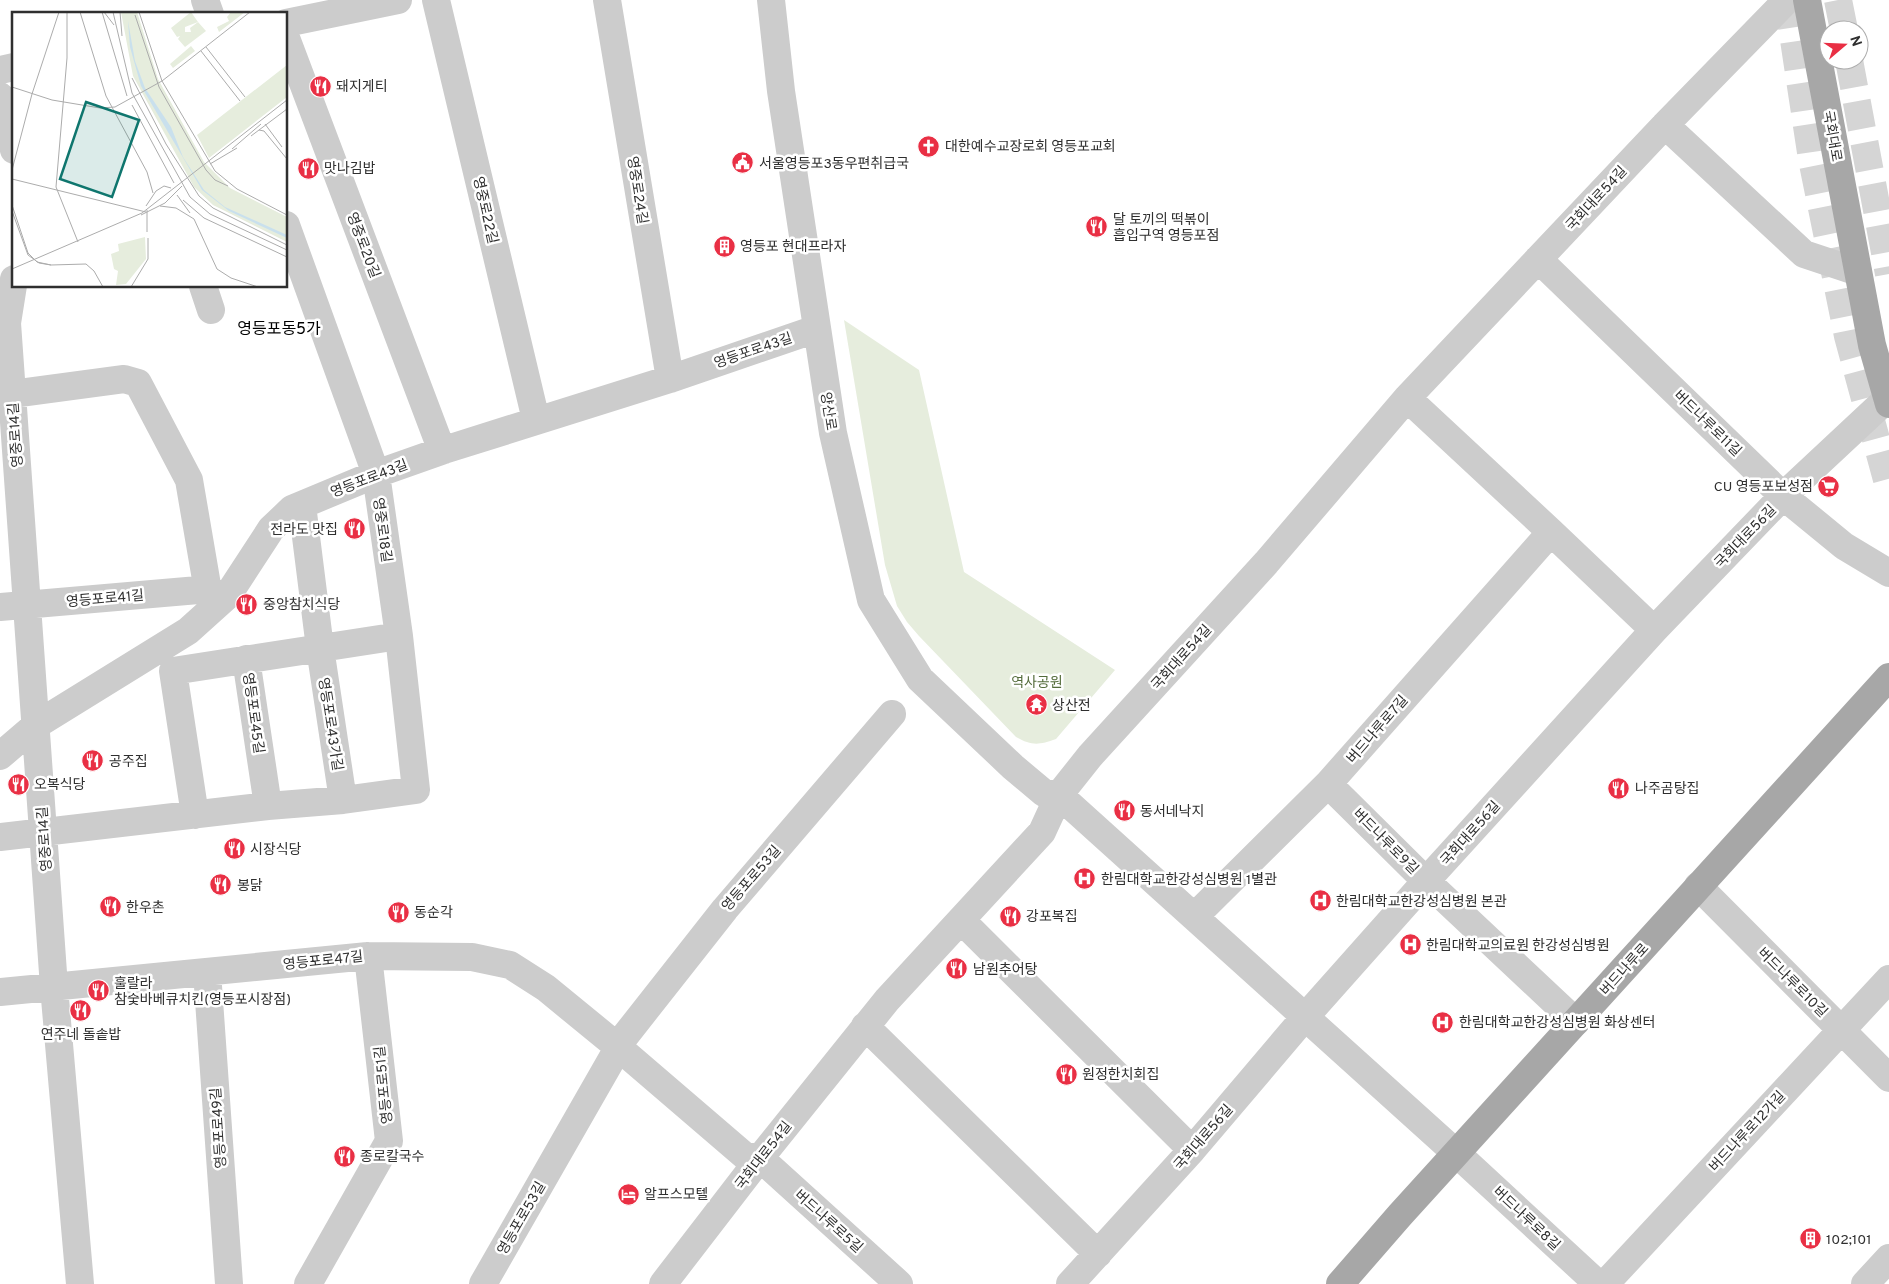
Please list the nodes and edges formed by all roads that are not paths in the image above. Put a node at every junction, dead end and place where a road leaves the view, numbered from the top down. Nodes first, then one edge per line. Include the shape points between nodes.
1 (398, 0) edge
2 (436, 0) edge
3 (607, 0) edge
4 (771, 0) edge
5 (1787, 0) edge
6 (1807, 0) edge
7 (288, 23) edge
8 (288, 43) edge
9 (0, 96) edge
10 (1665, 125) junction
11 (12, 142) edge
12 (288, 231) edge
13 (1538, 259) junction
14 (1858, 272) junction
15 (13, 288) edge
16 (816, 329) junction
17 (670, 379) junction
18 (12, 394) junction
19 (1407, 398) junction
20 (1888, 400) edge
21 (536, 420) junction
22 (444, 450) junction
23 (376, 474) junction
24 (1783, 496) junction
25 (302, 505) junction
26 (1551, 532) junction
27 (1889, 573) edge
28 (214, 596) junction
29 (28, 605) junction
30 (0, 607) edge
31 (1654, 630) junction
32 (399, 636) junction
33 (320, 648) junction
34 (246, 659) junction
35 (1889, 677) edge
36 (892, 714) dead end
37 (36, 724) junction
38 (0, 756) edge
39 (1328, 784) junction
40 (1059, 796) junction
41 (343, 800) junction
42 (268, 806) junction
43 (195, 815) junction
44 (44, 832) junction
45 (0, 837) edge
46 (1426, 881) junction
47 (1698, 886) junction
48 (1194, 917) junction
49 (961, 920) junction
50 (368, 956) junction
51 (207, 972) junction
52 (1889, 978) edge
53 (54, 987) junction
54 (0, 992) edge
55 (1305, 1017) junction
56 (1576, 1022) junction
57 (865, 1026) junction
58 (1841, 1030) junction
59 (618, 1047) junction
60 (1889, 1078) edge
61 (1192, 1150) junction
62 (1456, 1153) junction
63 (760, 1158) junction
64 (1098, 1254) junction
65 (1889, 1258) edge
66 (80, 1284) edge
67 (229, 1284) edge
68 (308, 1284) edge
69 (483, 1284) edge
70 (663, 1284) edge
71 (899, 1284) edge
72 (1070, 1284) edge
73 (1340, 1284) edge
74 (1598, 1284) edge
75 (1605, 1284) edge
76 (1864, 1284) edge

1 - 7 street
2 - 21 street, 영중로22길
3 - 17 street, 영중로24길
4 - 16 street, 양산로 via 781,92
5 - 10 street, 국회대로54길
6 - 14 main road, 국회대로
8 - 22 street, 영중로20길
9 - 11 street
10 - 13 street, 국회대로54길
10 - 14 street via 1804,254
12 - 23 street, 영중로18길
13 - 19 street, 국회대로54길
13 - 24 street, 버드나루로11길
14 - 20 main road, 국회대로 via 1872,345
15 - 18 street, 영중로14길 via 7,323
16 - 17 street, 영등포로43길
16 - 40 street, 양산로 via 833,433 871,600 920,679 1044,793
17 - 21 street, 영등포로43길
18 - 28 street, 영중로14길 via 124,379 138,383 189,480 207,584
18 - 29 street, 영중로14길
19 - 26 street
19 - 40 street, 국회대로54길 via 1266,563 1090,756
20 - 24 street, 국회대로56길
21 - 22 street, 영등포로43길
22 - 23 street, 영등포로43길
23 - 25 street, 영등포로43길
23 - 32 street, 영중로18길
24 - 27 street, 버드나루로11길 via 1844,546
24 - 31 street, 국회대로56길
25 - 28 street, 영등포로43길 via 292,509 271,529 228,595
25 - 33 street, 영등포로43가길
26 - 31 street
26 - 39 street, 버드나루로7길
28 - 29 street, 영등포로41길
28 - 37 street, 영등포로43길 via 188,631
29 - 30 street, 영등포로41길
29 - 37 street, 영중로14길
31 - 46 street, 국회대로56길
32 - 33 street
32 - 41 street, 영중로18길 via 416,790
33 - 34 street
33 - 41 street, 영등포로43가길
34 - 42 street, 영등포로45길
34 - 43 street, 영등포로45길 via 173,671
35 - 47 main road, 버드나루로
36 - 59 street, 영등포로53길 via 715,920
37 - 38 street, 영등포로43길
37 - 44 street, 영중로14길
39 - 46 street, 버드나루로9길
39 - 48 street, 버드나루로7길
40 - 48 street
40 - 49 street, 국회대로54길 via 1042,832
41 - 42 street
42 - 43 street
43 - 44 street
44 - 45 street
44 - 53 street, 영중로14길
46 - 55 street, 국회대로56길
46 - 56 street, 버드나루로9길
47 - 56 main road, 버드나루로
47 - 58 street, 버드나루로10길
48 - 55 street
49 - 57 street, 국회대로54길
49 - 61 street
50 - 51 street, 영등포로47길
50 - 59 street, 영등포로47길 via 472,957 510,965 546,988
50 - 68 street, 영등포로51길 via 389,1141
51 - 53 street, 영등포로47길
51 - 67 street, 영등포로49길
52 - 58 street, 버드나루로12가길
53 - 54 street, 영등포로47길
53 - 66 street, 영중로14길
55 - 61 street, 국회대로56길
55 - 62 street
56 - 62 main road, 버드나루로
57 - 63 street, 국회대로54길
57 - 64 street
58 - 60 street, 버드나루로10길
58 - 75 street, 버드나루로12가길
59 - 63 street via 745,1156
59 - 69 street, 영등포로53길
61 - 64 street, 국회대로56길
62 - 73 main road, 버드나루로
62 - 74 street, 버드나루로8길
63 - 70 street, 국회대로54길
63 - 71 street, 버드나루로5길
64 - 72 street, 국회대로56길
65 - 76 street

